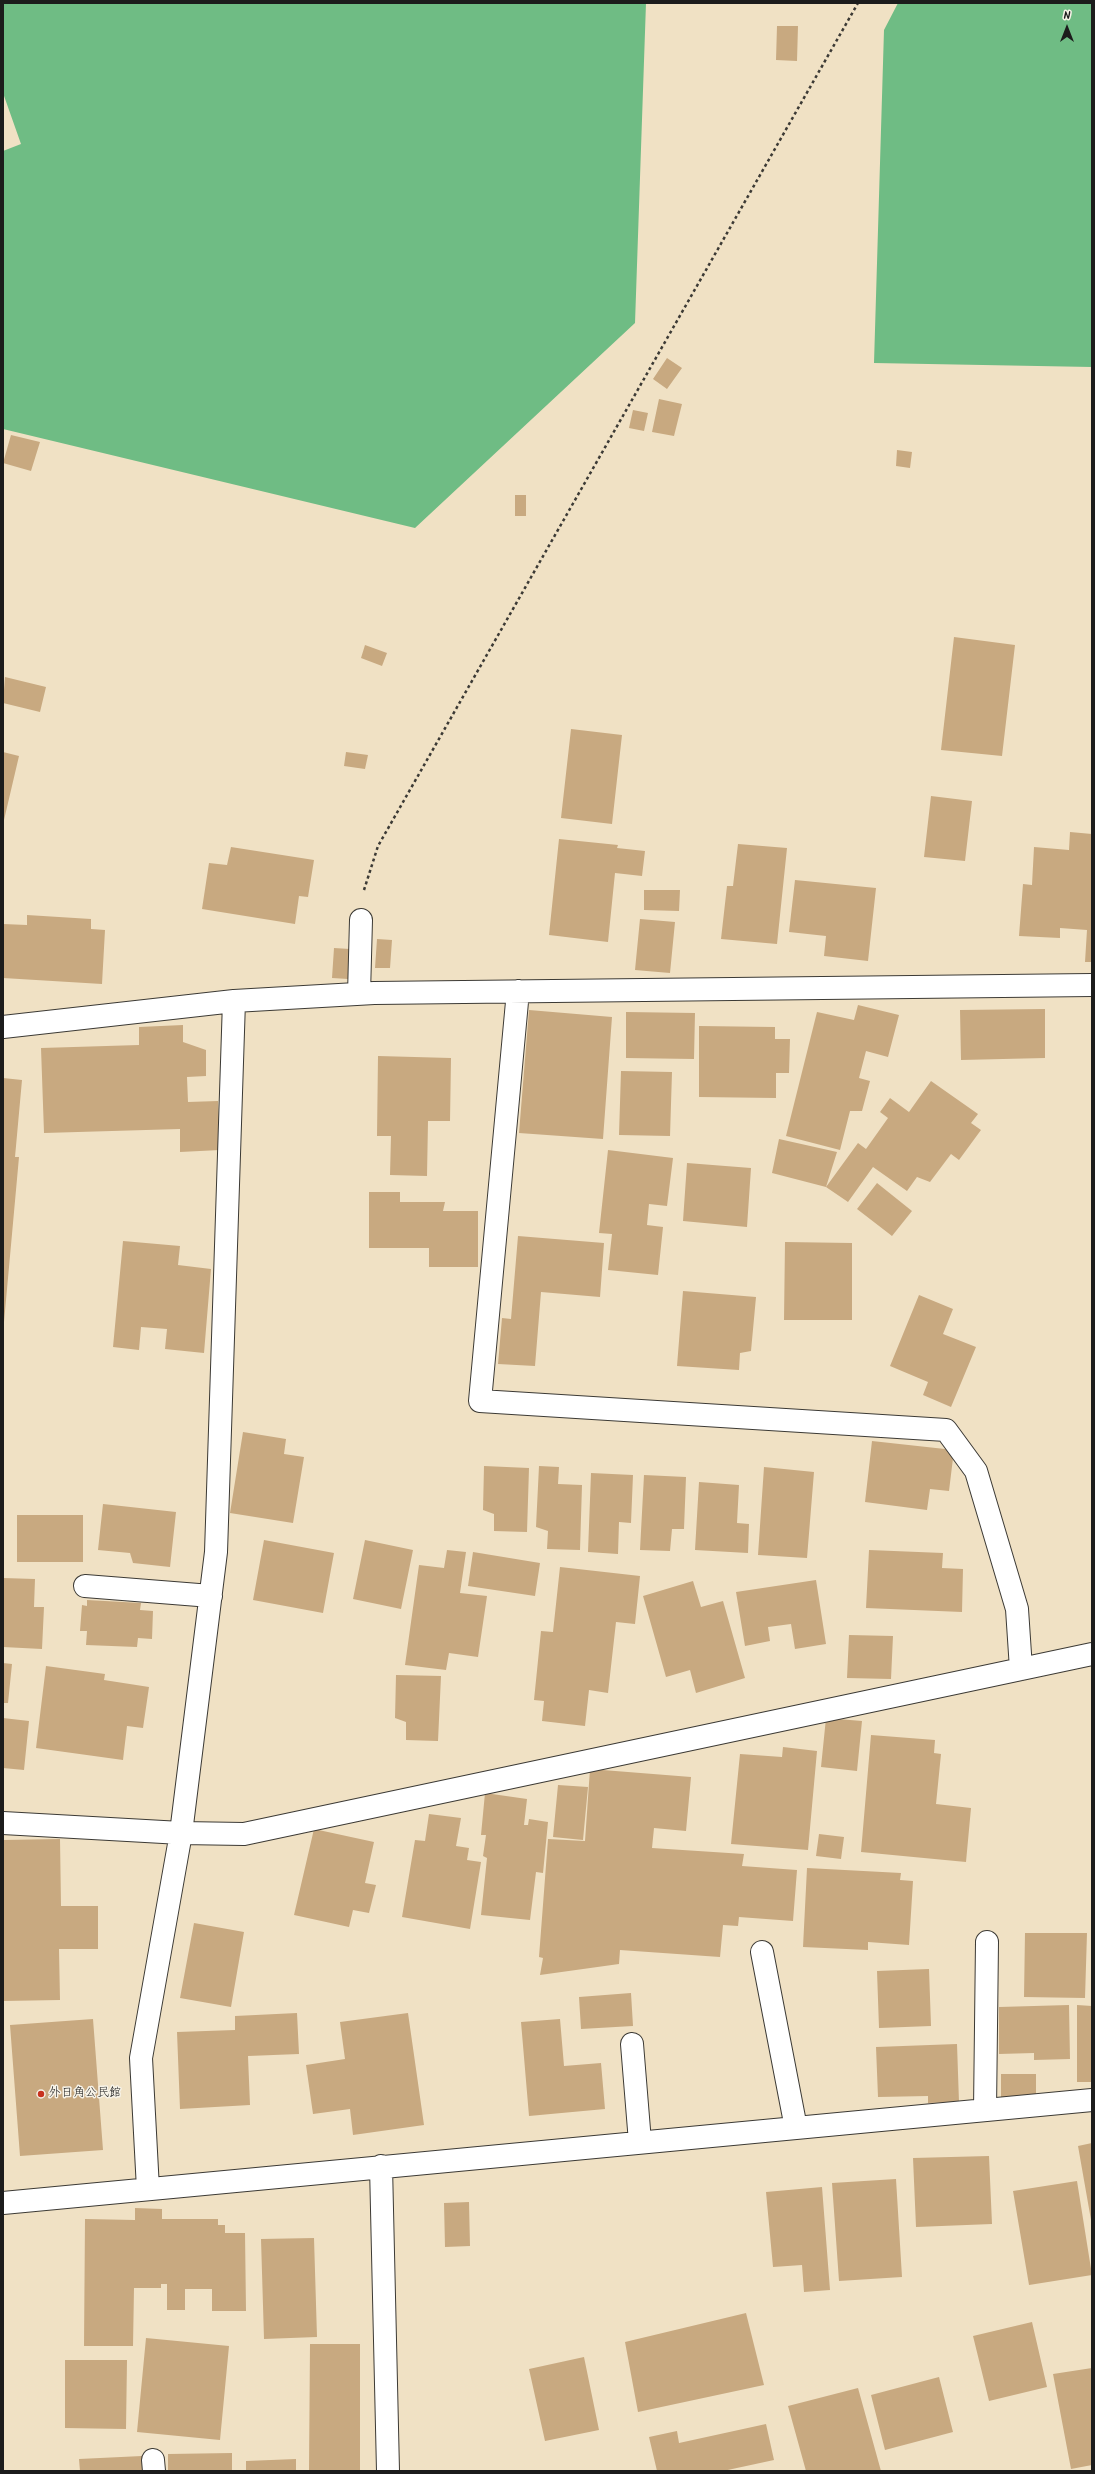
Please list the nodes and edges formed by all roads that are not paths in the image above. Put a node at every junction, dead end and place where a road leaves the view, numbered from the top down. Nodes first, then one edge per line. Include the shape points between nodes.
1 (361, 920) road end
2 (1092, 985) edge
3 (518, 991) junction
4 (359, 994) junction
5 (234, 1001) junction
6 (3, 1027) edge
7 (85, 1586) dead end
8 (211, 1596) junction
9 (1092, 1654) edge
10 (1021, 1668) junction
11 (3, 1823) edge
12 (182, 1833) junction
13 (987, 1942) dead end
14 (762, 1952) dead end
15 (632, 2044) dead end
16 (1092, 2100) edge
17 (984, 2110) junction
18 (796, 2128) junction
19 (640, 2142) junction
20 (381, 2166) junction
21 (148, 2189) junction
22 (3, 2203) edge
23 (388, 2471) edge

1 - 4 street
2 - 3 street
3 - 4 street
3 - 10 street via 480,1401 946,1430 976,1472 1017,1609
4 - 5 street
5 - 6 street
5 - 8 street via 216,1552
7 - 8 street
8 - 12 street
9 - 10 street
10 - 12 street via 244,1834
11 - 12 street
12 - 21 street via 141,2058
13 - 17 street
14 - 18 street
15 - 19 street
16 - 17 street
17 - 18 street
18 - 19 street
19 - 20 street
20 - 21 street
20 - 23 street
21 - 22 street

